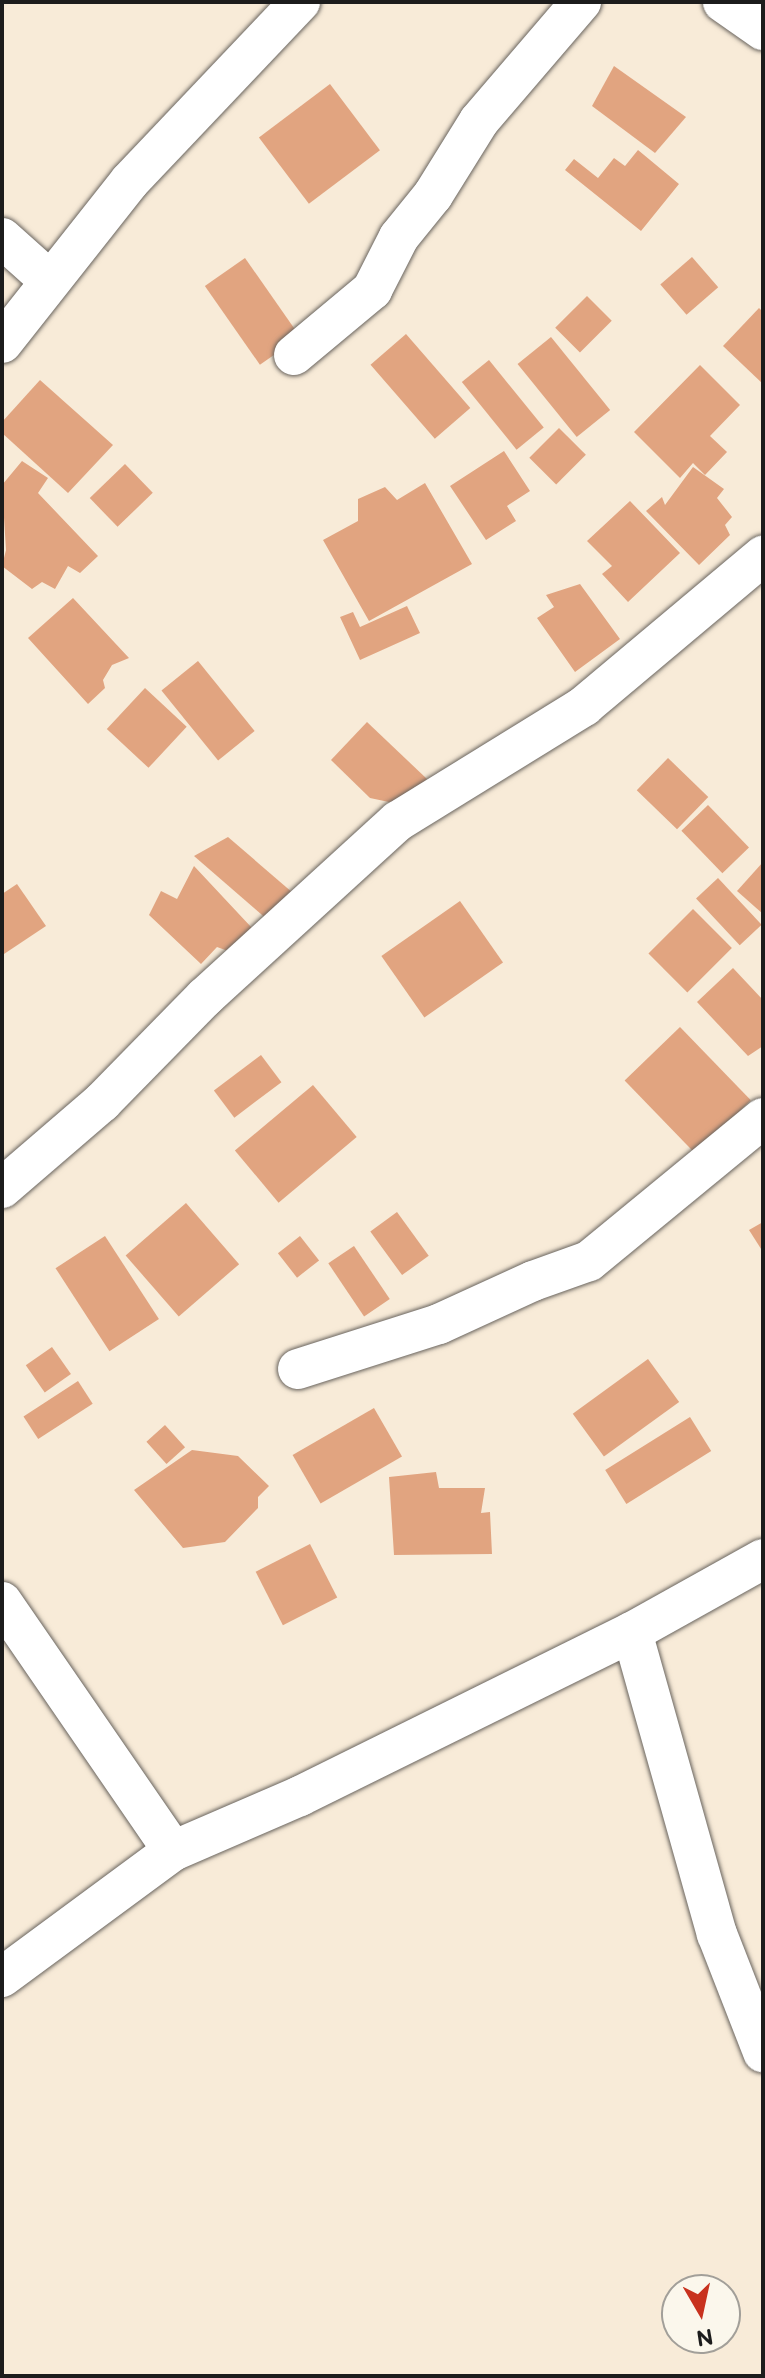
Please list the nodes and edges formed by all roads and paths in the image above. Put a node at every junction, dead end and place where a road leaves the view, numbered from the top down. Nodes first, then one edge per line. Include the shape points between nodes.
1 (300, 2) edge
2 (581, 2) edge
3 (723, 2) edge
4 (763, 30) edge
5 (2, 238) edge
6 (49, 280) junction
7 (2, 343) edge
8 (294, 355) dead end
9 (763, 556) edge
10 (763, 1118) edge
11 (2, 1188) edge
12 (298, 1369) dead end
13 (763, 1559) edge
14 (2, 1602) edge
15 (632, 1632) junction
16 (173, 1851) junction
17 (2, 1977) edge
18 (763, 2052) edge

1 - 6 street via 130,181
2 - 8 street via 479,121 433,195 399,237 372,290
3 - 4 street
5 - 6 street
6 - 7 street
9 - 11 street via 584,706 398,821 205,997 102,1102
10 - 12 street via 589,1261 439,1324
13 - 15 street
14 - 16 street
15 - 16 street via 300,1796
15 - 18 street via 717,1934
16 - 17 street via 121,1884

